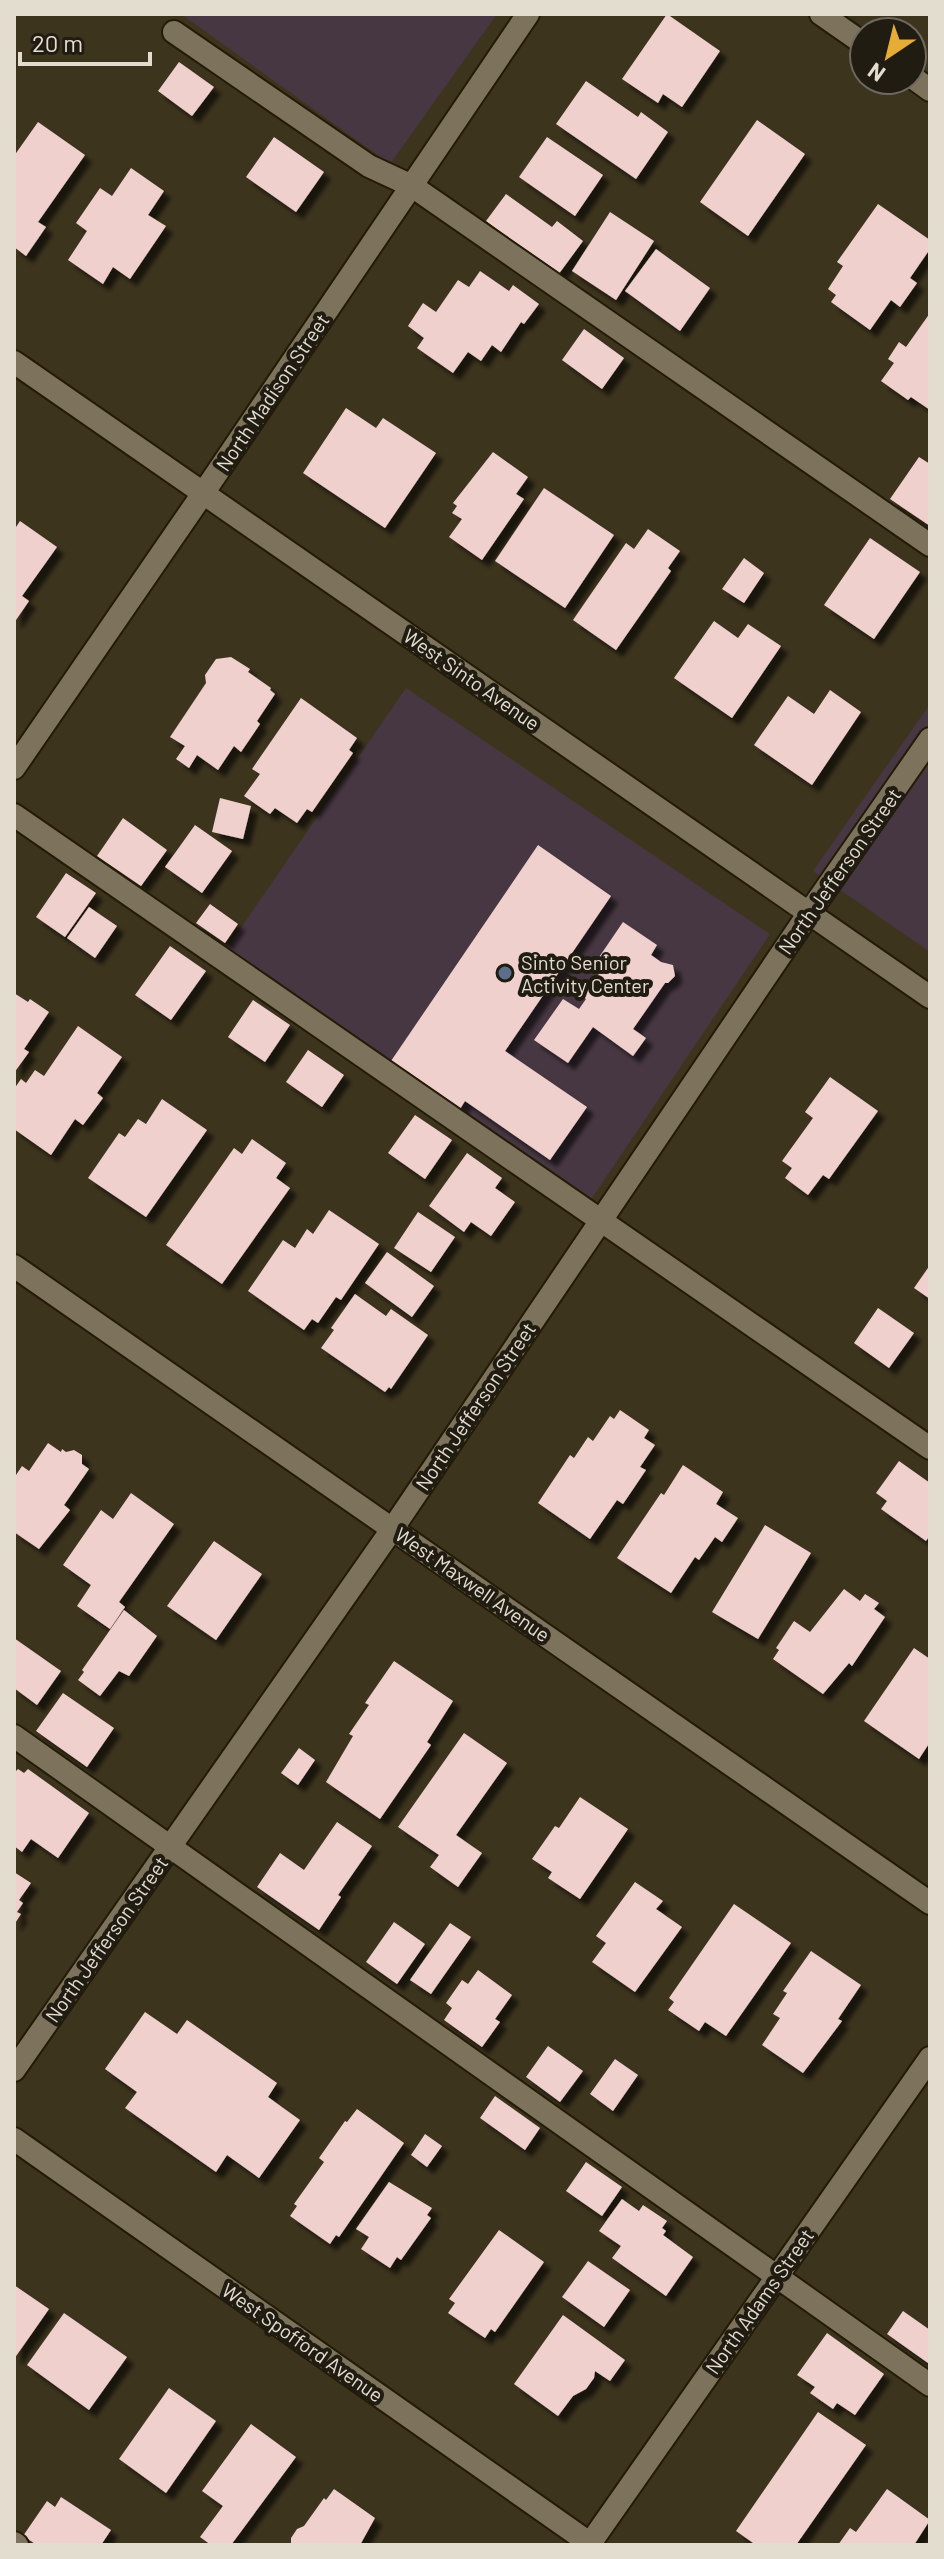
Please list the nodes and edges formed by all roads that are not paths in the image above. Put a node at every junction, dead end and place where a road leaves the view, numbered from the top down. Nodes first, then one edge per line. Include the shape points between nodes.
1 (528, 14) edge
2 (821, 14) edge
3 (174, 32) dead end
4 (848, 33) edge
5 (412, 186) junction
6 (14, 362) edge
7 (204, 492) junction
8 (930, 545) edge
9 (930, 739) edge
10 (14, 768) edge
11 (14, 815) edge
12 (809, 913) junction
13 (930, 997) edge
14 (601, 1221) junction
15 (14, 1266) edge
16 (930, 1448) edge
17 (393, 1528) junction
18 (14, 1736) edge
19 (170, 1847) junction
20 (930, 1903) edge
21 (930, 2058) edge
22 (14, 2070) edge
23 (14, 2139) edge
24 (776, 2277) junction
25 (930, 2385) edge
26 (590, 2544) edge

1 - 5 street, North Madison Street
2 - 4 street
3 - 5 street via 369,166
5 - 7 street, North Madison Street
5 - 8 street
6 - 7 street, West Sinto Avenue
7 - 10 street, North Madison Street
7 - 12 street, West Sinto Avenue
9 - 12 street, North Jefferson Street
11 - 14 street
12 - 13 street, West Sinto Avenue
12 - 14 street, North Jefferson Street
14 - 16 street
14 - 17 street, North Jefferson Street
15 - 17 street, West Maxwell Avenue
17 - 19 street, North Jefferson Street
17 - 20 street, West Maxwell Avenue
18 - 19 street
19 - 22 street, North Jefferson Street
19 - 24 street
21 - 24 street, North Adams Street
23 - 26 street, West Spofford Avenue
24 - 25 street
24 - 26 street, North Adams Street

